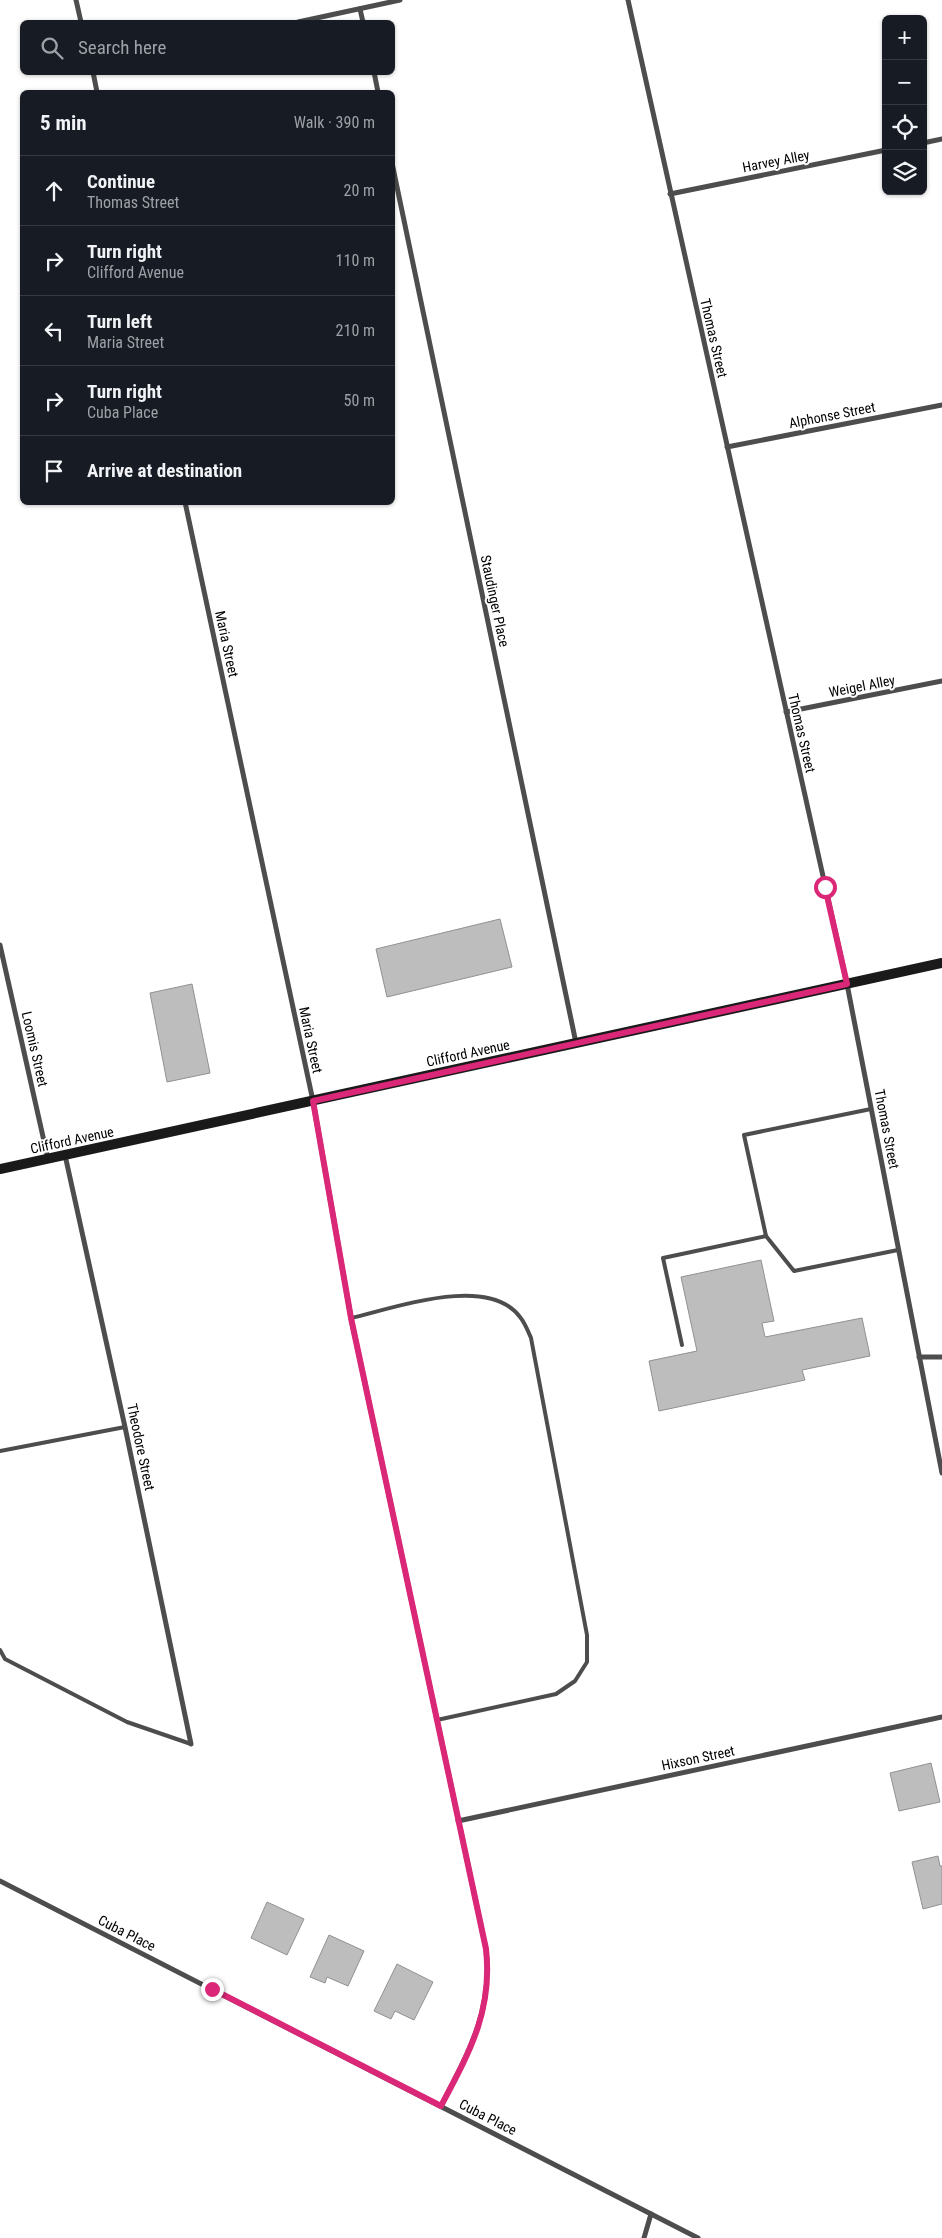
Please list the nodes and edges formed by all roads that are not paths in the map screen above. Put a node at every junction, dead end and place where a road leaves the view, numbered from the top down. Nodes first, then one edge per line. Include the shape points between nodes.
1 (76, 0) edge
2 (400, 0) edge
3 (628, 0) edge
4 (360, 9) junction
5 (81, 20) edge
6 (308, 20) edge
7 (363, 20) edge
8 (94, 75) edge
9 (375, 75) edge
10 (97, 90) edge
11 (378, 90) edge
12 (942, 139) edge
13 (927, 142) edge
14 (882, 151) edge
15 (395, 177) edge
16 (670, 194) junction
17 (942, 405) edge
18 (727, 447) junction
19 (186, 505) edge
20 (942, 681) edge
21 (786, 712) junction
22 (0, 945) edge
23 (942, 963) edge
24 (847, 984) junction
25 (576, 1043) junction
26 (313, 1101) junction
27 (871, 1108) junction
28 (65, 1155) junction
29 (48, 1159) junction
30 (0, 1170) edge
31 (766, 1236) junction
32 (898, 1250) junction
33 (351, 1318) junction
34 (682, 1345) dead end
35 (919, 1357) junction
36 (942, 1357) edge
37 (125, 1427) junction
38 (0, 1451) edge
39 (942, 1474) edge
40 (0, 1650) edge
41 (942, 1718) edge
42 (437, 1720) junction
43 (191, 1744) joint
44 (458, 1821) junction
45 (0, 1881) edge
46 (441, 2106) junction
47 (651, 2214) junction
48 (644, 2238) edge
49 (698, 2238) edge

1 - 5 street
2 - 4 street
3 - 16 street, Thomas Street
4 - 6 street
4 - 7 street
8 - 10 street
9 - 11 street
12 - 13 street
14 - 16 street, Harvey Alley
15 - 25 street, Staudinger Place
16 - 18 street, Thomas Street
17 - 18 street, Alphonse Street
18 - 21 street, Thomas Street
19 - 26 street, Maria Street
20 - 21 street, Weigel Alley
21 - 24 street, Thomas Street
22 - 29 street, Loomis Street
23 - 24 main road, Clifford Avenue
24 - 25 main road, Clifford Avenue
24 - 27 street, Thomas Street
25 - 26 main road, Clifford Avenue
26 - 28 main road, Clifford Avenue
26 - 33 street, Maria Street
27 - 31 lane via 744,1135
27 - 32 street, Thomas Street
28 - 29 main road, Clifford Avenue
28 - 37 street, Theodore Street
29 - 30 main road, Clifford Avenue
31 - 32 lane via 794,1271
31 - 34 lane via 664,1258
32 - 35 street, Thomas Street
33 - 42 street, Maria Street
33 - 42 lane via 457,1295 484,1296 505,1304 520,1317 531,1338 588,1635 587,1662 575,1681 556,1694
35 - 36 street
35 - 39 street, Thomas Street
37 - 38 lane
37 - 43 street, Theodore Street
40 - 43 lane via 5,1659 127,1722
41 - 44 street, Hixson Street
42 - 44 street, Maria Street
44 - 46 street, Maria Street via 488,1971 484,2011
45 - 46 street, Cuba Place
46 - 47 street, Cuba Place
47 - 48 street
47 - 49 street, Cuba Place

